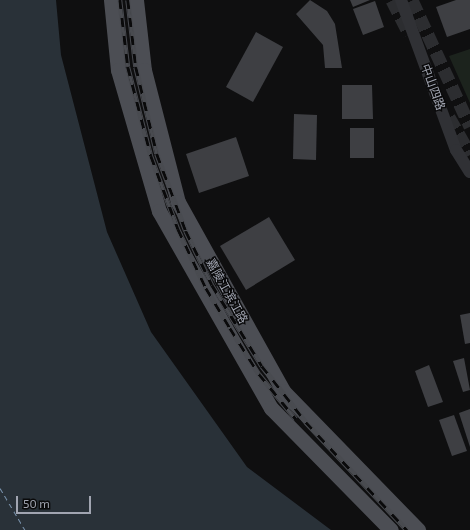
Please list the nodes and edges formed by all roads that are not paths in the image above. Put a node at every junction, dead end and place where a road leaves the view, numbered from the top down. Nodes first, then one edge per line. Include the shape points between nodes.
1 (111, 0) edge
2 (136, 0) edge
3 (401, 0) edge
4 (470, 172) edge
5 (391, 530) edge
6 (418, 530) edge

1 - 5 main road, 嘉陵江滨江路 via 118,70 159,211 271,408
2 - 6 main road, 嘉陵江滨江路 via 144,70 178,202 283,391
3 - 4 street, 中山四路 via 456,150

